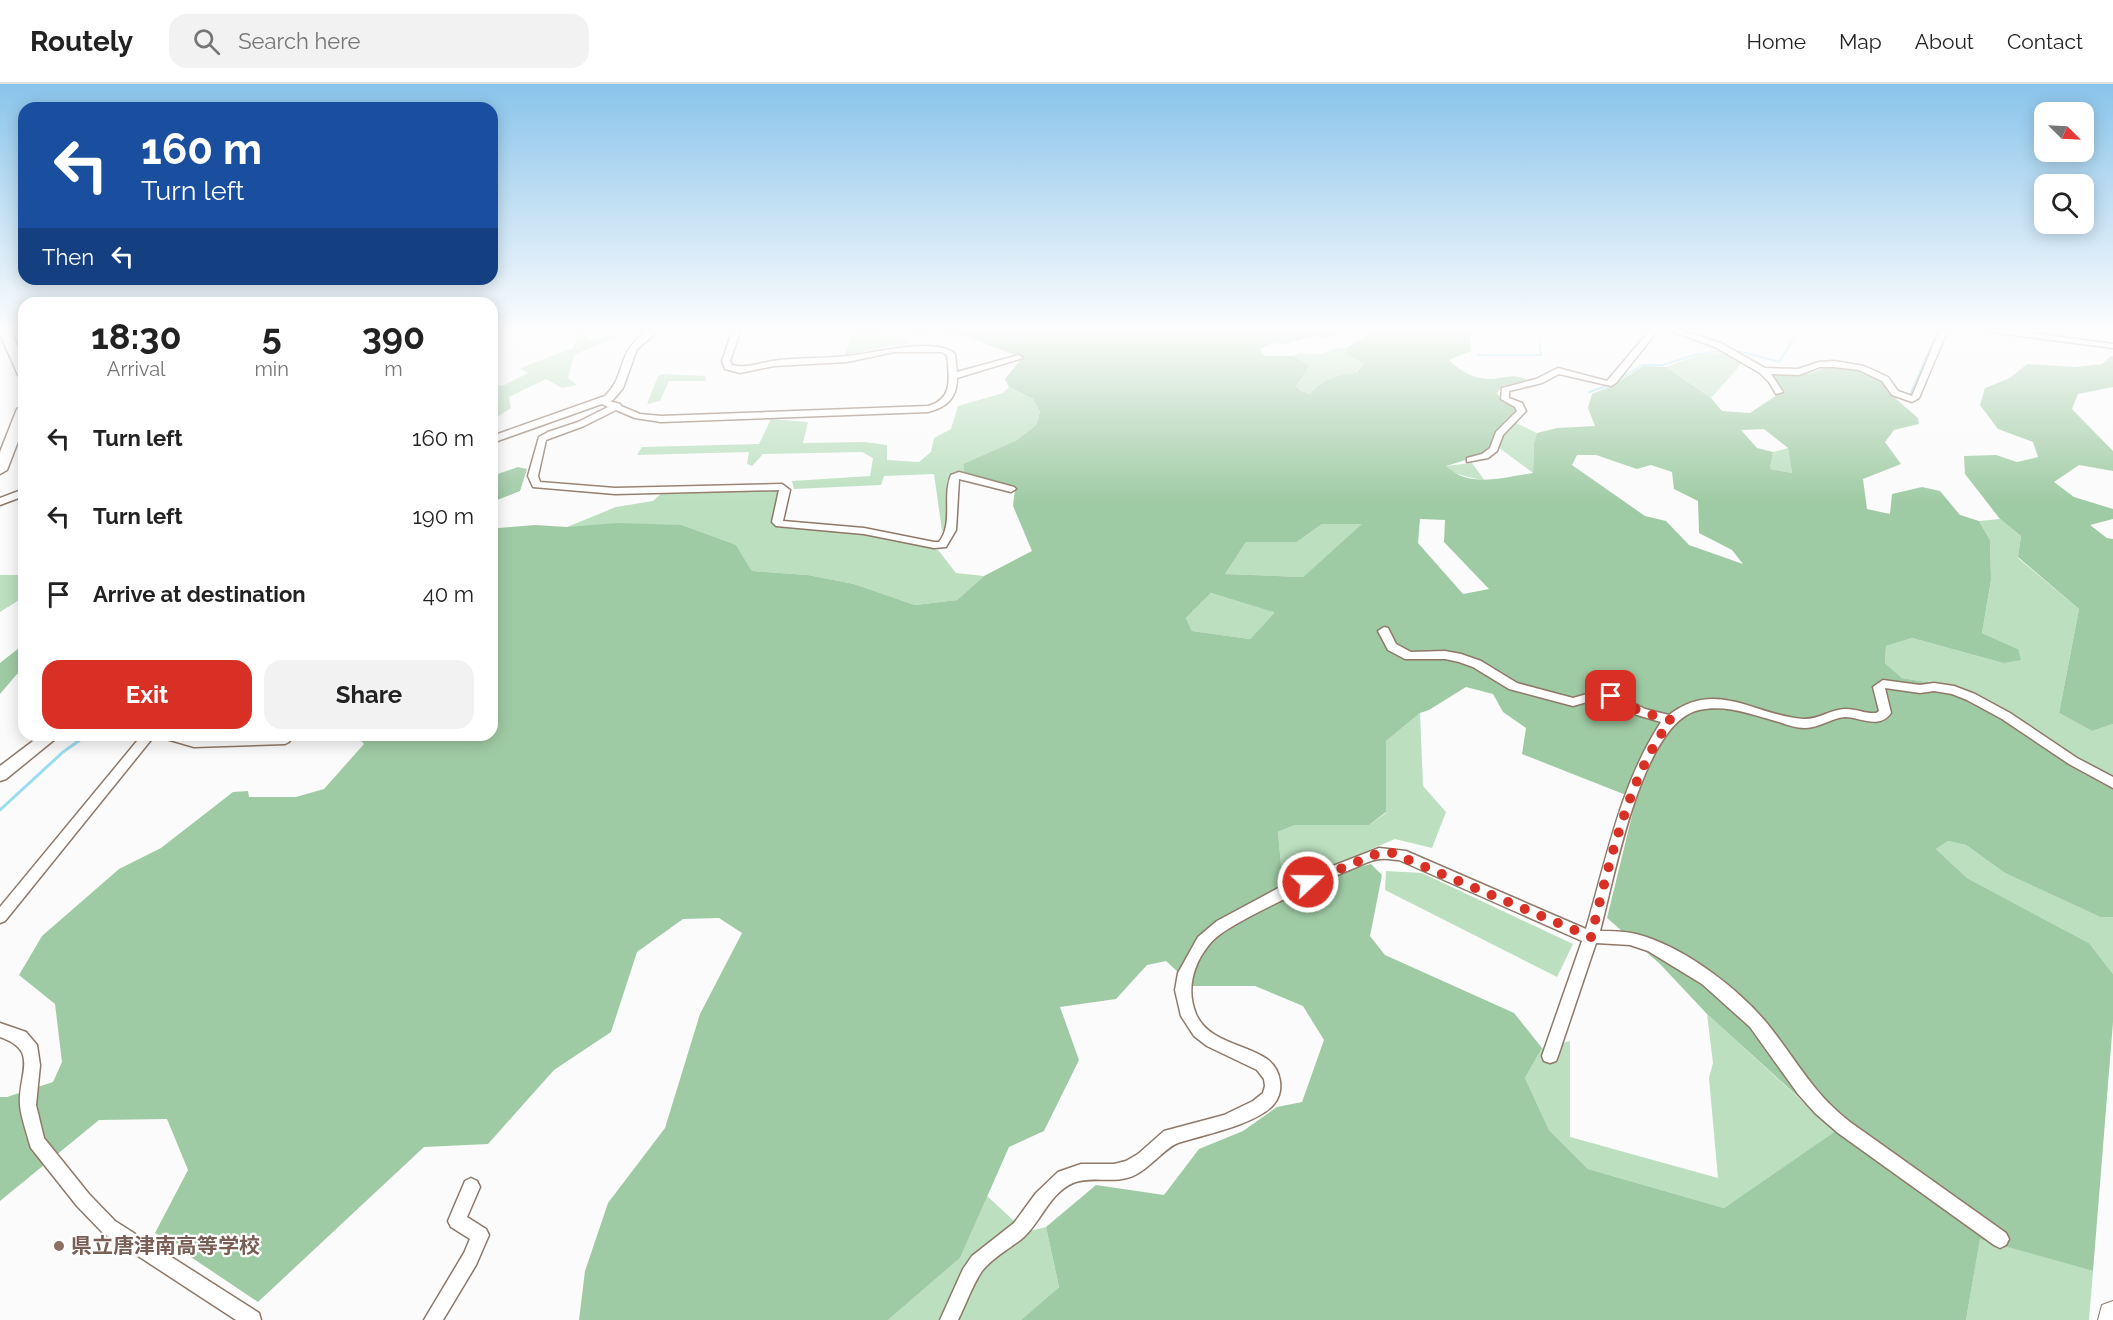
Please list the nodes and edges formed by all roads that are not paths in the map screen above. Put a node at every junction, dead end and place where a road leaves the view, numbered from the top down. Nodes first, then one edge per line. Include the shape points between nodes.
1 (618, 387) edge
2 (952, 387) edge
3 (1513, 387) edge
4 (1776, 387) edge
5 (1890, 387) edge
6 (1921, 387) edge
7 (1779, 392) dead end
8 (602, 402) junction
9 (617, 406) junction
10 (18, 424) edge
11 (498, 438) edge
12 (1470, 460) dead end
13 (0, 469) edge
14 (1011, 489) dead end
15 (18, 494) edge
16 (0, 502) edge
17 (1384, 631) dead end
18 (1671, 720) junction
19 (44, 741) edge
20 (143, 741) edge
21 (0, 775) edge
22 (2113, 783) edge
23 (0, 917) edge
24 (1591, 937) junction
25 (0, 1030) edge
26 (1550, 1056) dead end
27 (471, 1187) dead end
28 (2000, 1239) dead end
29 (252, 1320) edge
30 (433, 1320) edge
31 (949, 1320) edge

1 - 8 street
2 - 9 street via 946,403 928,409 661,419 638,416
3 - 12 street via 1505,390 1505,399 1519,405 1522,411 1498,434 1494,449
4 - 7 street
5 - 6 street via 1895,393 1912,399
8 - 9 street
8 - 11 street
9 - 14 street via 542,439 533,476 536,485 615,491 782,488 785,490 777,522 780,524 864,531 934,545 942,545 952,530 950,488 954,477
10 - 13 main road
15 - 16 street
17 - 18 street via 1392,647 1409,656 1461,658 1513,686 1573,702 1600,694 1611,696 1641,712
18 - 22 street via 1701,704 1718,703 1804,724 1838,714 1874,718 1885,713 1879,687 1883,684 1934,687 1963,694 2006,716
18 - 24 street via 1642,768
19 - 21 street
20 - 23 street
24 - 26 street
24 - 28 street via 1633,939 1657,947 1735,1001 1766,1034 1797,1082 1831,1118
24 - 31 street via 1390,852 1289,889 1222,925 1203,940 1185,973 1183,990 1189,1016 1212,1041 1263,1065 1273,1086 1269,1098 1226,1122 1170,1137 1129,1169 1081,1172 1064,1178 1020,1228 978,1262
25 - 29 street via 21,1038 31,1050 28,1105 37,1142 83,1200 109,1227
27 - 30 street via 457,1221 480,1235

